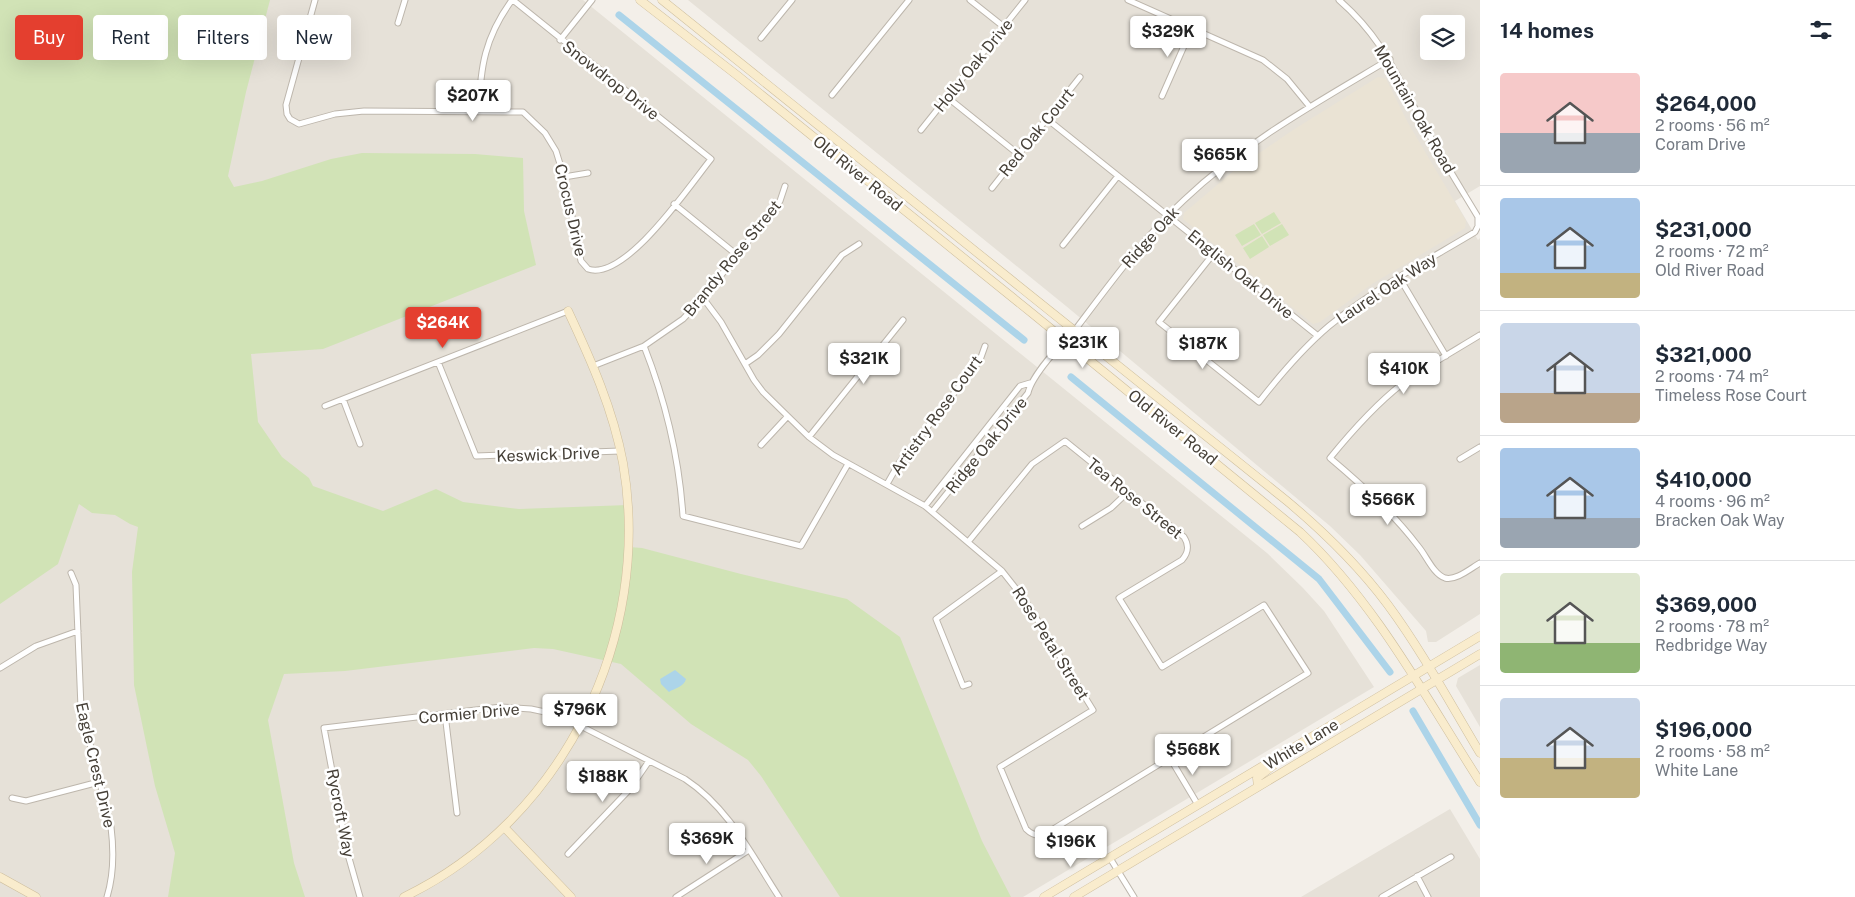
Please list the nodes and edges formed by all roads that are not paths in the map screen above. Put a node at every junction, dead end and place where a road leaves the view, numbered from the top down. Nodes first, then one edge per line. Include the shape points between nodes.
1 (315, 0) edge
2 (405, 0) edge
3 (512, 0) edge
4 (592, 0) edge
5 (640, 0) edge
6 (662, 0) edge
7 (792, 0) edge
8 (909, 0) edge
9 (970, 0) edge
10 (1025, 0) edge
11 (1128, 0) edge
12 (1339, 0) edge
13 (398, 24) dead end
14 (1004, 27) junction
15 (1192, 28) junction
16 (761, 38) dead end
17 (560, 40) junction
18 (1390, 59) junction
19 (1080, 77) dead end
20 (832, 95) dead end
21 (1162, 96) dead end
22 (947, 97) junction
23 (1310, 107) junction
24 (479, 112) junction
25 (1047, 119) junction
26 (921, 130) dead end
27 (1018, 154) junction
28 (588, 172) dead end
29 (1118, 176) junction
30 (564, 177) junction
31 (785, 186) dead end
32 (992, 188) dead end
33 (674, 204) junction
34 (1168, 216) junction
35 (1478, 226) joint
36 (858, 244) dead end
37 (1063, 245) dead end
38 (1214, 253) junction
39 (738, 255) junction
40 (1399, 277) junction
41 (703, 298) junction
42 (568, 311) joint
43 (903, 320) dead end
44 (1075, 330) junction
45 (1480, 335) edge
46 (1318, 336) junction
47 (1064, 340) junction
48 (644, 346) junction
49 (985, 346) dead end
50 (1446, 356) junction
51 (438, 362) junction
52 (745, 364) junction
53 (593, 366) junction
54 (1030, 383) junction
55 (343, 399) junction
56 (325, 406) dead end
57 (787, 417) junction
58 (809, 437) junction
59 (360, 444) dead end
60 (761, 445) dead end
61 (1480, 447) edge
62 (620, 451) junction
63 (1460, 459) dead end
64 (848, 464) junction
65 (887, 484) junction
66 (1128, 492) junction
67 (925, 506) junction
68 (932, 512) junction
69 (1082, 526) dead end
70 (968, 542) junction
71 (1480, 563) edge
72 (1002, 571) junction
73 (71, 573) dead end
74 (78, 631) junction
75 (1480, 636) edge
76 (1480, 654) edge
77 (1428, 667) junction
78 (0, 668) edge
79 (1413, 676) junction
80 (1437, 681) junction
81 (969, 684) dead end
82 (1421, 690) junction
83 (445, 714) junction
84 (580, 725) junction
85 (324, 728) joint
86 (1289, 751) junction
87 (1480, 753) edge
88 (1170, 758) junction
89 (650, 761) junction
90 (99, 782) junction
91 (1480, 782) edge
92 (1258, 787) junction
93 (12, 798) dead end
94 (1198, 805) junction
95 (457, 813) dead end
96 (504, 827) junction
97 (749, 850) junction
98 (568, 854) dead end
99 (1451, 857) dead end
100 (1110, 858) junction
101 (1118, 871) junction
102 (1417, 876) junction
103 (0, 877) edge
104 (415, 895) edge
105 (36, 897) edge
106 (107, 897) edge
107 (360, 897) edge
108 (404, 897) edge
109 (571, 897) edge
110 (676, 897) edge
111 (779, 897) edge
112 (1044, 897) edge
113 (1074, 897) edge
114 (1134, 897) edge
115 (1382, 897) edge
116 (1428, 897) edge

1 - 24 street, Crocus Drive via 286,105 290,118 299,124 350,112
2 - 13 street
3 - 17 street, Snowdrop Drive
3 - 24 street via 495,26 485,52
4 - 17 street
5 - 47 main road, Old River Road
6 - 44 main road, Old River Road
7 - 16 street
8 - 20 street
9 - 14 street
10 - 14 street, Holly Oak Drive
11 - 15 street
12 - 18 street, Mountain Oak Road via 1369,30
14 - 22 street, Holly Oak Drive
15 - 21 street
15 - 23 street via 1263,60 1287,79
17 - 33 street, Snowdrop Drive via 711,159
18 - 23 street, Ridge Oak
18 - 35 street, Mountain Oak Road via 1425,127 1478,217
19 - 25 street, Red Oak Court
22 - 26 street, Holly Oak Drive
22 - 27 street
23 - 34 street, Ridge Oak via 1237,154
24 - 30 street, Crocus Drive via 523,112 551,142
25 - 27 street, Red Oak Court
25 - 29 street, English Oak Drive
27 - 32 street, Red Oak Court
28 - 30 street
29 - 34 street, English Oak Drive
29 - 37 street
30 - 33 street, Crocus Drive via 581,261 588,269 600,271 626,258 642,244
31 - 39 street, Brandy Rose Street via 780,202
33 - 39 street
34 - 38 street, English Oak Drive
34 - 44 street, Ridge Oak via 1131,256
35 - 40 street, Laurel Oak Way via 1475,232
36 - 52 street via 842,255 769,344
38 - 46 street, English Oak Drive
38 - 46 street, Laurel Oak Way via 1159,322 1259,402
39 - 41 street, Brandy Rose Street
40 - 46 street, Laurel Oak Way via 1352,308
40 - 50 street
41 - 48 street, Brandy Rose Street via 683,319
41 - 52 street, Rose Petal Street
42 - 51 street
42 - 53 main road
43 - 58 street
44 - 47 street, Ridge Oak Drive
44 - 77 main road, Old River Road via 1326,534 1387,603
45 - 50 street
47 - 54 street, Ridge Oak Drive
47 - 79 main road, Old River Road via 1314,545 1370,612
48 - 53 street, Brandy Rose Street
48 - 64 street via 669,420 683,516 801,546
49 - 65 street, Artistry Rose Court via 980,360 899,463
50 - 71 street via 1389,395 1330,458 1396,520 1438,575 1454,578
51 - 55 street
51 - 62 street, Keswick Drive via 476,456
52 - 57 street, Rose Petal Street via 763,392
53 - 62 main road via 608,403
54 - 67 street, Ridge Oak Drive via 1020,386
54 - 68 street, Ridge Oak Drive via 1028,392
55 - 56 street
55 - 59 street
57 - 58 street, Rose Petal Street
57 - 60 street
58 - 64 street, Rose Petal Street
61 - 63 street
62 - 84 main road via 628,514 625,585 608,661
64 - 65 street, Rose Petal Street
65 - 67 street, Rose Petal Street
66 - 69 street via 1111,508
66 - 70 street, Tea Rose Street via 1065,441 1032,464
66 - 88 street, Tea Rose Street via 1187,542 1187,551 1180,561 1120,598 1162,667 1264,605 1308,673
67 - 68 street, Rose Petal Street
68 - 70 street, Rose Petal Street
70 - 72 street, Rose Petal Street
72 - 81 street via 936,619 963,686
72 - 88 street, Rose Petal Street via 1025,600 1093,710 1000,768 1026,829 1038,836 1047,833
73 - 74 street, Eagle Crest Drive via 76,585
74 - 78 street via 36,646
74 - 90 street, Eagle Crest Drive via 81,708
75 - 77 main road, White Lane
76 - 80 main road, White Lane
77 - 79 main road, White Lane
77 - 80 main road, Old River Road
79 - 82 main road, Old River Road
79 - 86 main road, White Lane
80 - 82 main road, White Lane
80 - 87 main road, Old River Road
82 - 91 main road, Old River Road
82 - 92 main road, White Lane
83 - 84 street, Cormier Drive via 516,707 559,715
83 - 85 street, Cormier Drive
83 - 95 street
84 - 89 street, Cormier Drive
84 - 96 main road via 550,773
85 - 107 street, Rycroft Way via 347,851
86 - 92 main road via 1284,759 1257,778
86 - 94 main road, White Lane
88 - 94 street
89 - 97 street, Cormier Drive via 710,798
89 - 98 street via 629,790
90 - 93 street via 26,801
90 - 106 street, Eagle Crest Drive via 113,843 112,876
92 - 101 main road, White Lane
94 - 100 main road, White Lane
96 - 104 main road via 460,864
96 - 109 main road
97 - 110 street
97 - 111 street, Cormier Drive
99 - 102 street
100 - 101 street
100 - 112 main road, White Lane
101 - 113 main road, White Lane
101 - 114 street
102 - 115 street
102 - 116 street
103 - 105 main road
104 - 108 main road

